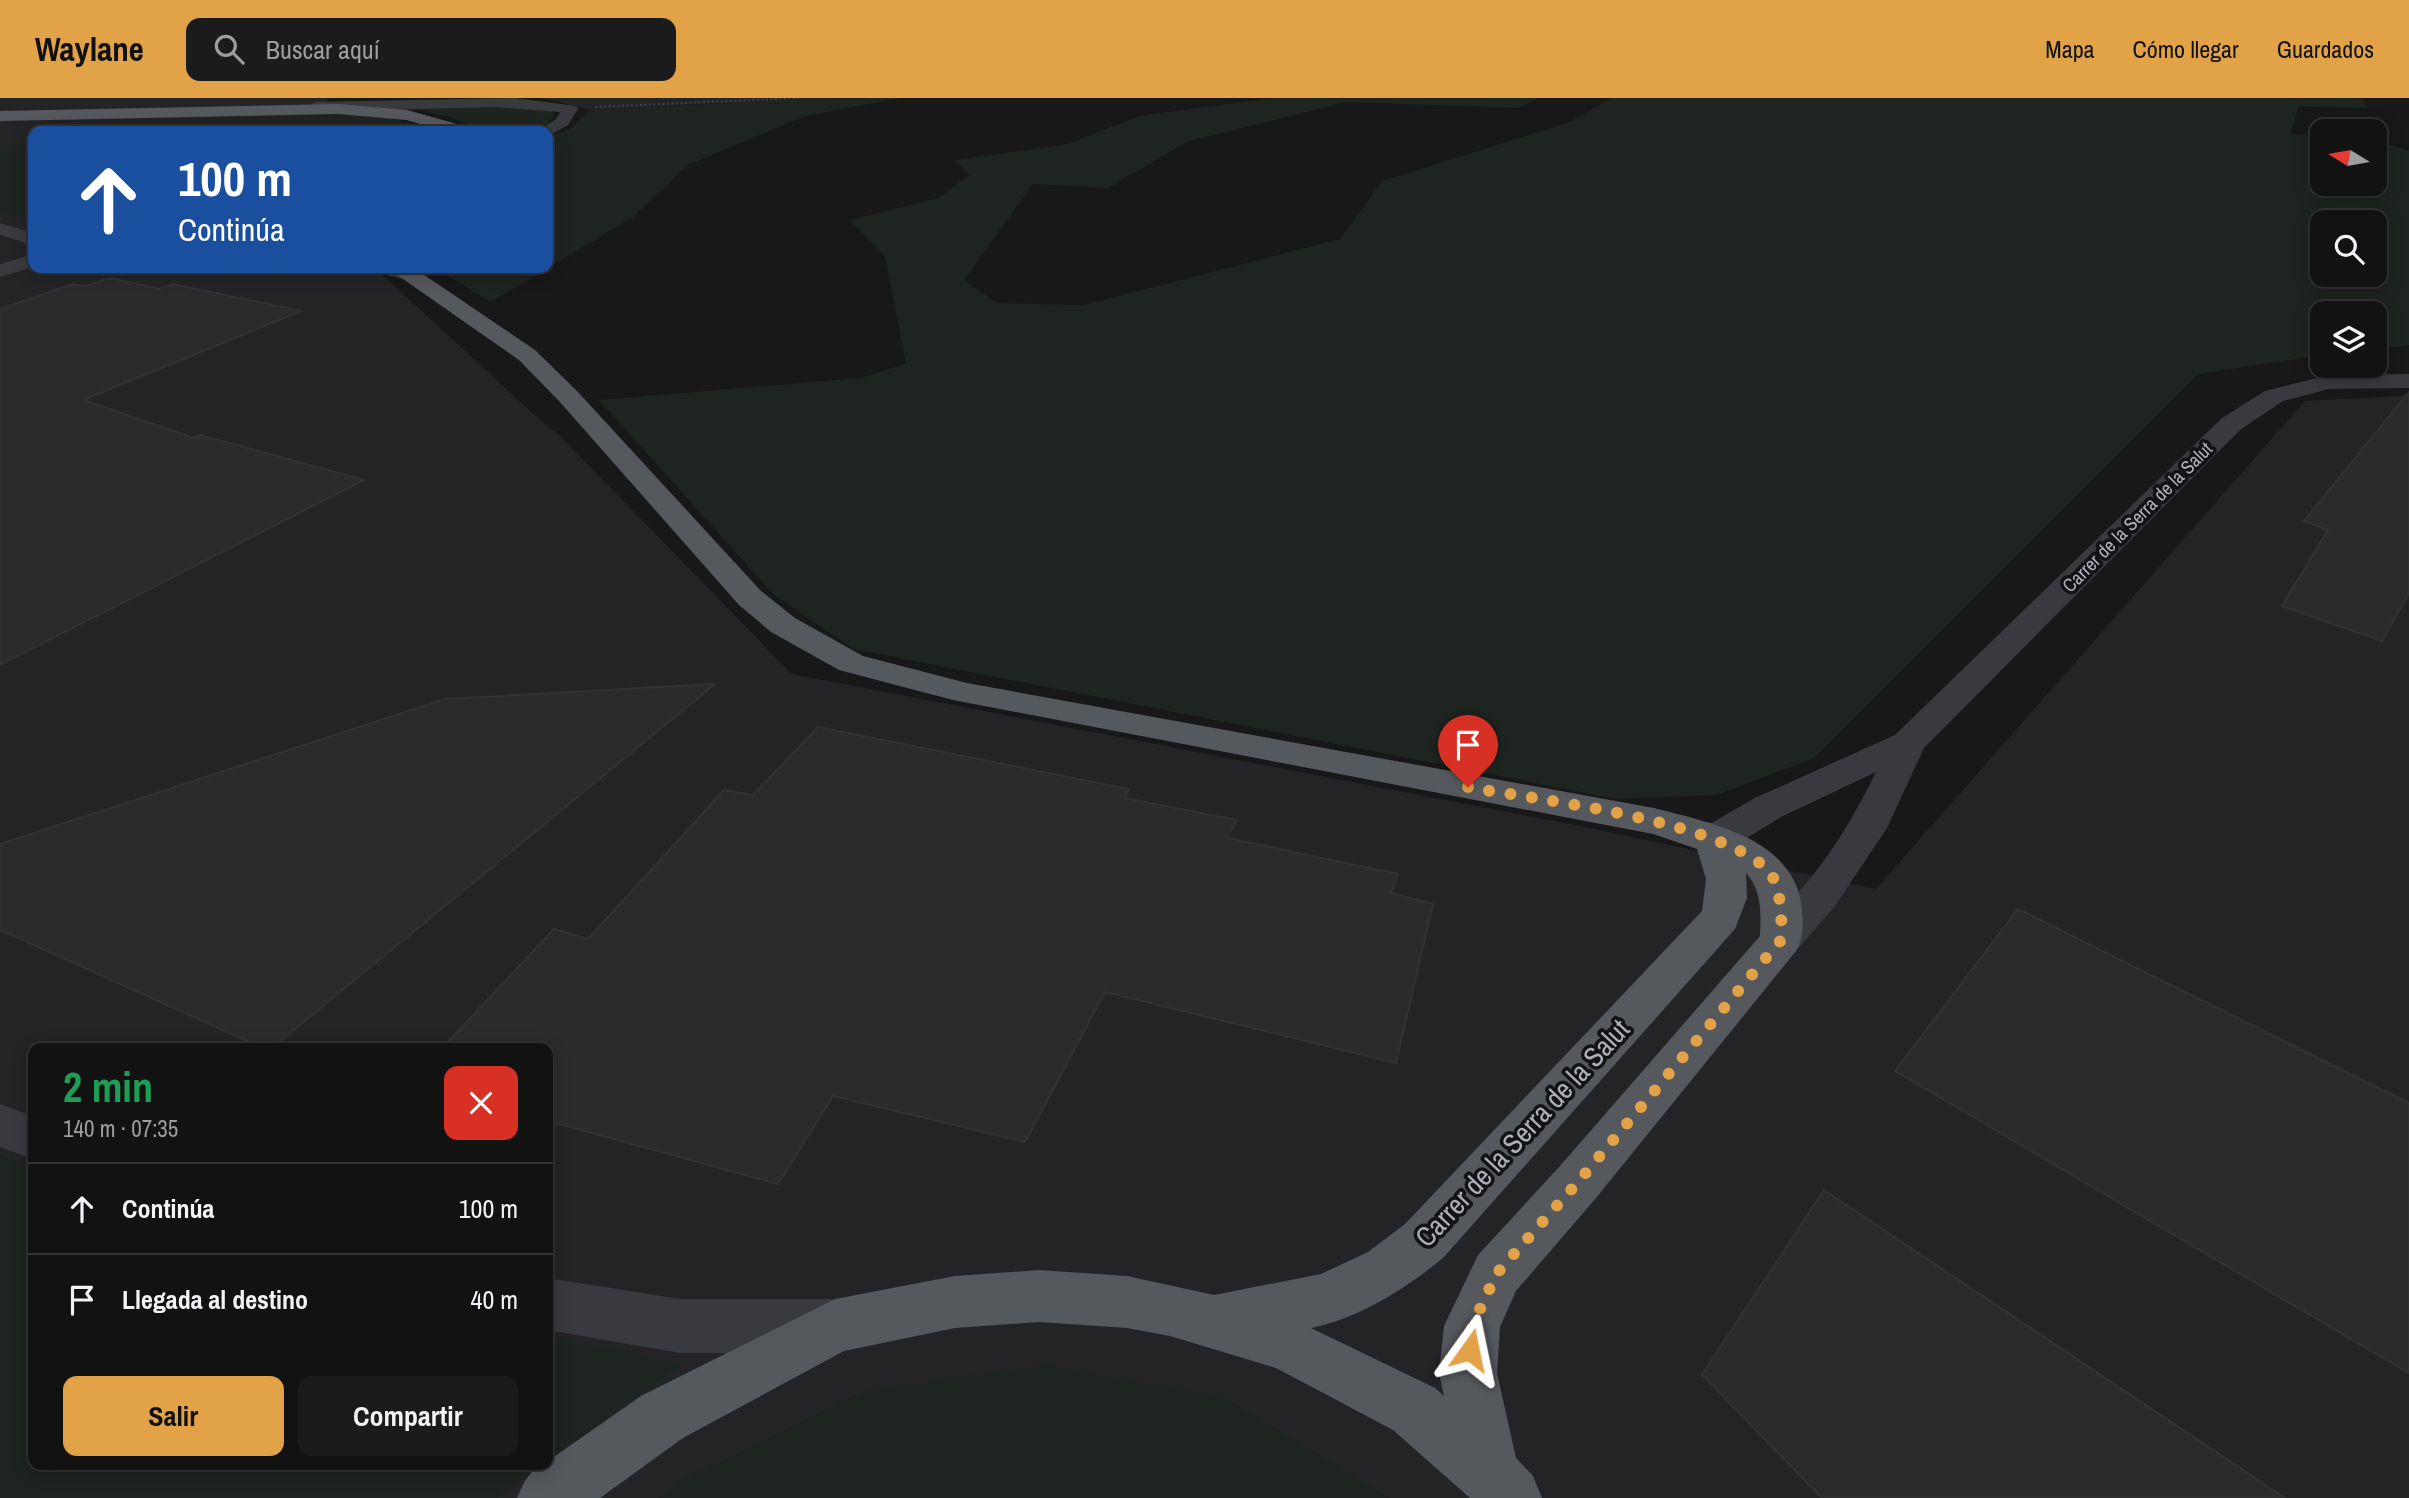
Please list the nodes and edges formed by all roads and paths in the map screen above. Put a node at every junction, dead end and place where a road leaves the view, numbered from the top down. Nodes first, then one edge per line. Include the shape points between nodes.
1 (799, 98) edge
2 (303, 107) junction
3 (570, 109) junction
4 (0, 116) edge
5 (445, 126) edge
6 (553, 127) edge
7 (0, 229) edge
8 (28, 237) edge
9 (28, 262) edge
10 (0, 271) edge
11 (401, 273) edge
12 (2409, 381) edge
13 (1908, 743) junction
14 (1713, 840) junction
15 (1781, 940) junction
16 (0, 1125) edge
17 (28, 1136) edge
18 (553, 1305) edge
19 (1213, 1321) junction
20 (835, 1326) junction
21 (1500, 1486) edge
22 (548, 1498) edge

1 - 3 path
2 - 3 street via 418,106 506,98 560,103
2 - 4 main road
2 - 5 main road via 407,115
3 - 6 street
7 - 8 street
9 - 10 street
11 - 14 main road via 527,355 750,598 783,625 851,663 965,693 1654,821
12 - 13 street, Carrer de la Serra de la Salut via 2329,382 2274,396 2231,424
13 - 14 street, Carrer de la Serra de la Salut via 1769,807
13 - 15 street, Carrer de la Serra de la Salut via 1873,819 1820,896
14 - 15 main road via 1768,870 1782,911
14 - 19 main road, Carrer de la Serra de la Salut via 1728,885 1720,918 1424,1241 1387,1270 1326,1298
15 - 21 main road, Carrer de la Serra de la Salut via 1497,1273 1472,1326 1468,1373
16 - 17 street
18 - 20 street via 680,1326
19 - 20 main road via 1127,1301 1039,1296 955,1302
19 - 21 main road via 1296,1349 1414,1409
20 - 22 main road via 662,1417

